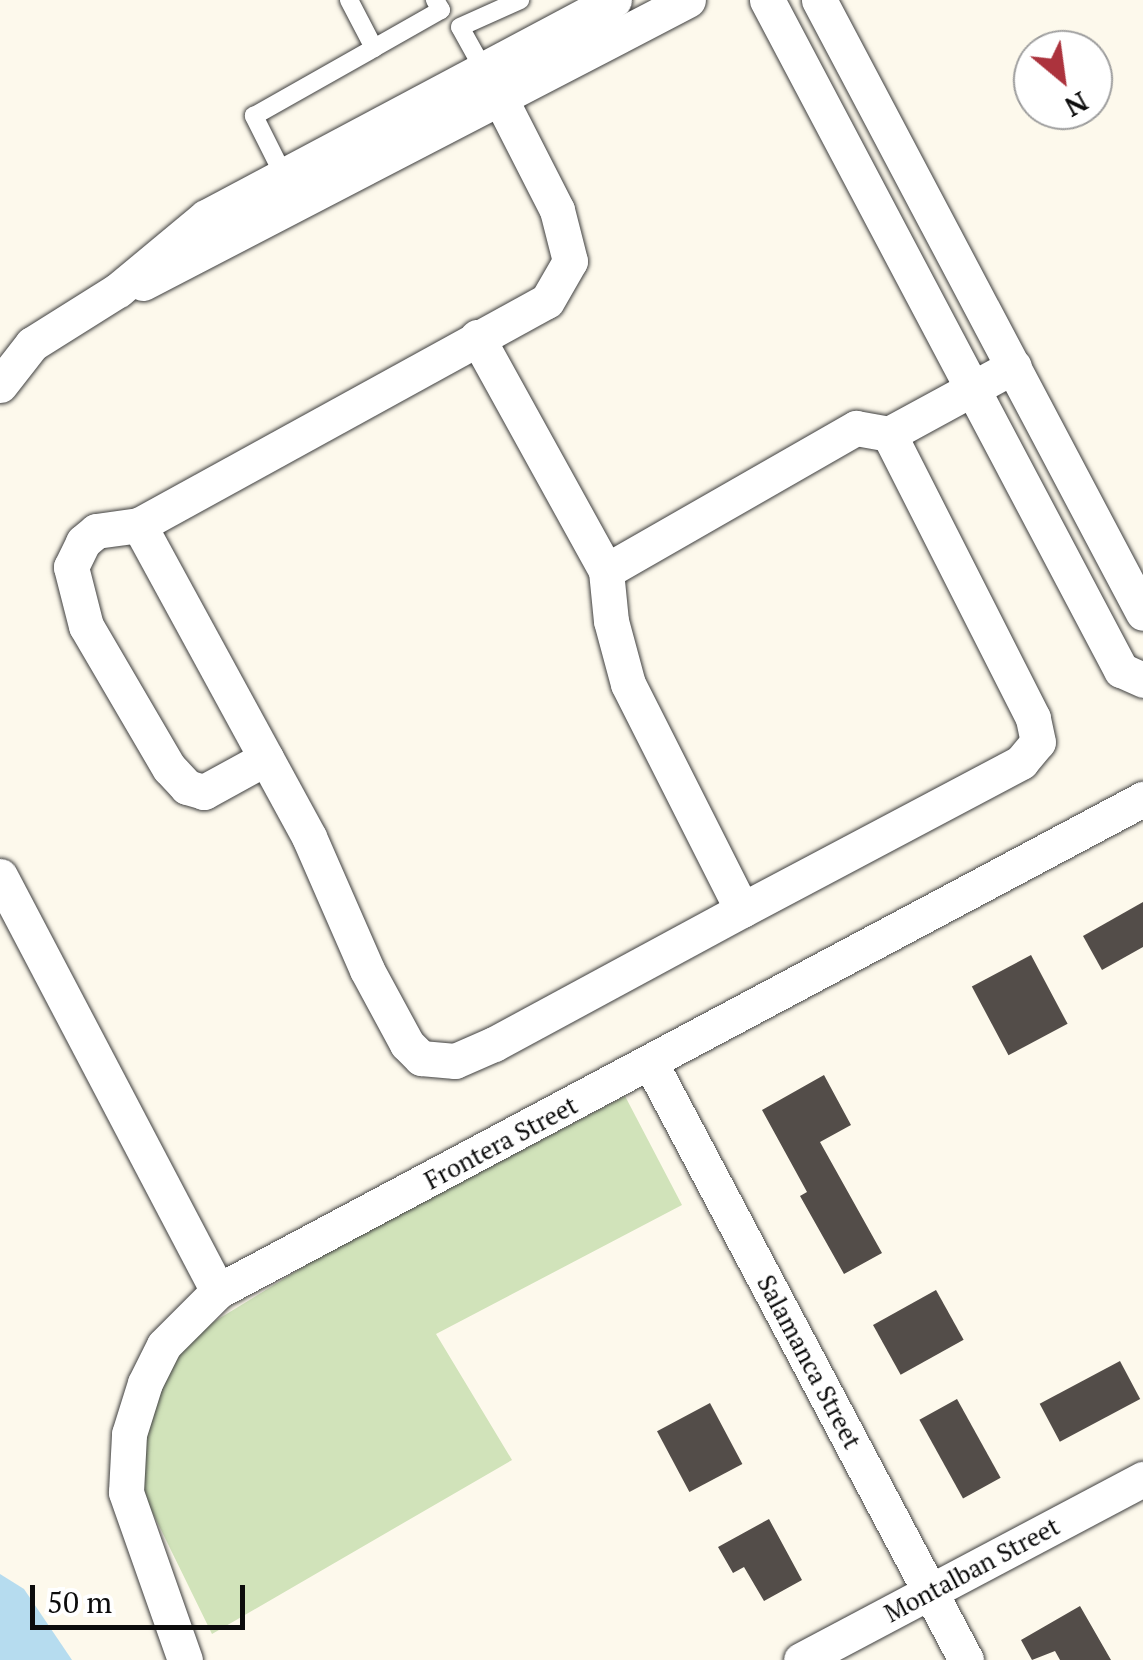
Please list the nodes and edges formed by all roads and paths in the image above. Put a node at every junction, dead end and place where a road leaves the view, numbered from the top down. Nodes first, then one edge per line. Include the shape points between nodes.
1 (349, 0) edge
2 (520, 0) edge
3 (614, 0) edge
4 (688, 0) edge
5 (767, 0) edge
6 (819, 0) edge
7 (438, 5) edge
8 (460, 27) junction
9 (374, 48) junction
10 (491, 84) junction
11 (291, 189) junction
12 (477, 337) junction
13 (1014, 366) junction
14 (0, 385) edge
15 (972, 388) junction
16 (889, 434) junction
17 (139, 525) junction
18 (606, 572) junction
19 (1143, 613) edge
20 (1143, 680) edge
21 (266, 758) junction
22 (1143, 800) edge
23 (0, 876) edge
24 (742, 910) junction
25 (651, 1064) junction
26 (218, 1291) junction
27 (1143, 1479) edge
28 (931, 1592) junction
29 (185, 1660) edge
30 (801, 1660) edge
31 (966, 1660) edge

1 - 9 lane
2 - 8 lane
3 - 10 street
4 - 10 street
5 - 15 street
6 - 13 street
7 - 8 lane
7 - 9 lane
8 - 10 lane
9 - 11 lane via 254,116
10 - 11 street
10 - 12 street via 557,210 570,261 548,301
11 - 14 street via 206,218 118,290 32,344
12 - 17 street
12 - 18 street
13 - 15 street
13 - 19 street
15 - 16 street
15 - 20 street via 1121,670
16 - 18 street via 856,428
16 - 24 street via 1033,718 1038,742 1021,762
17 - 21 street
17 - 21 street via 96,531 83,542 71,566 86,626 169,768 187,787 204,792
18 - 24 street via 628,684
21 - 24 street via 368,970 420,1058 455,1061 494,1044
22 - 25 street, Frontera Street
23 - 26 street
25 - 26 street, Frontera Street
25 - 28 street, Salamanca Street
26 - 29 street, Frontera Street via 164,1346 129,1434 126,1492
27 - 28 street, Montalban Street
28 - 30 street, Montalban Street
28 - 31 street, Salamanca Street

